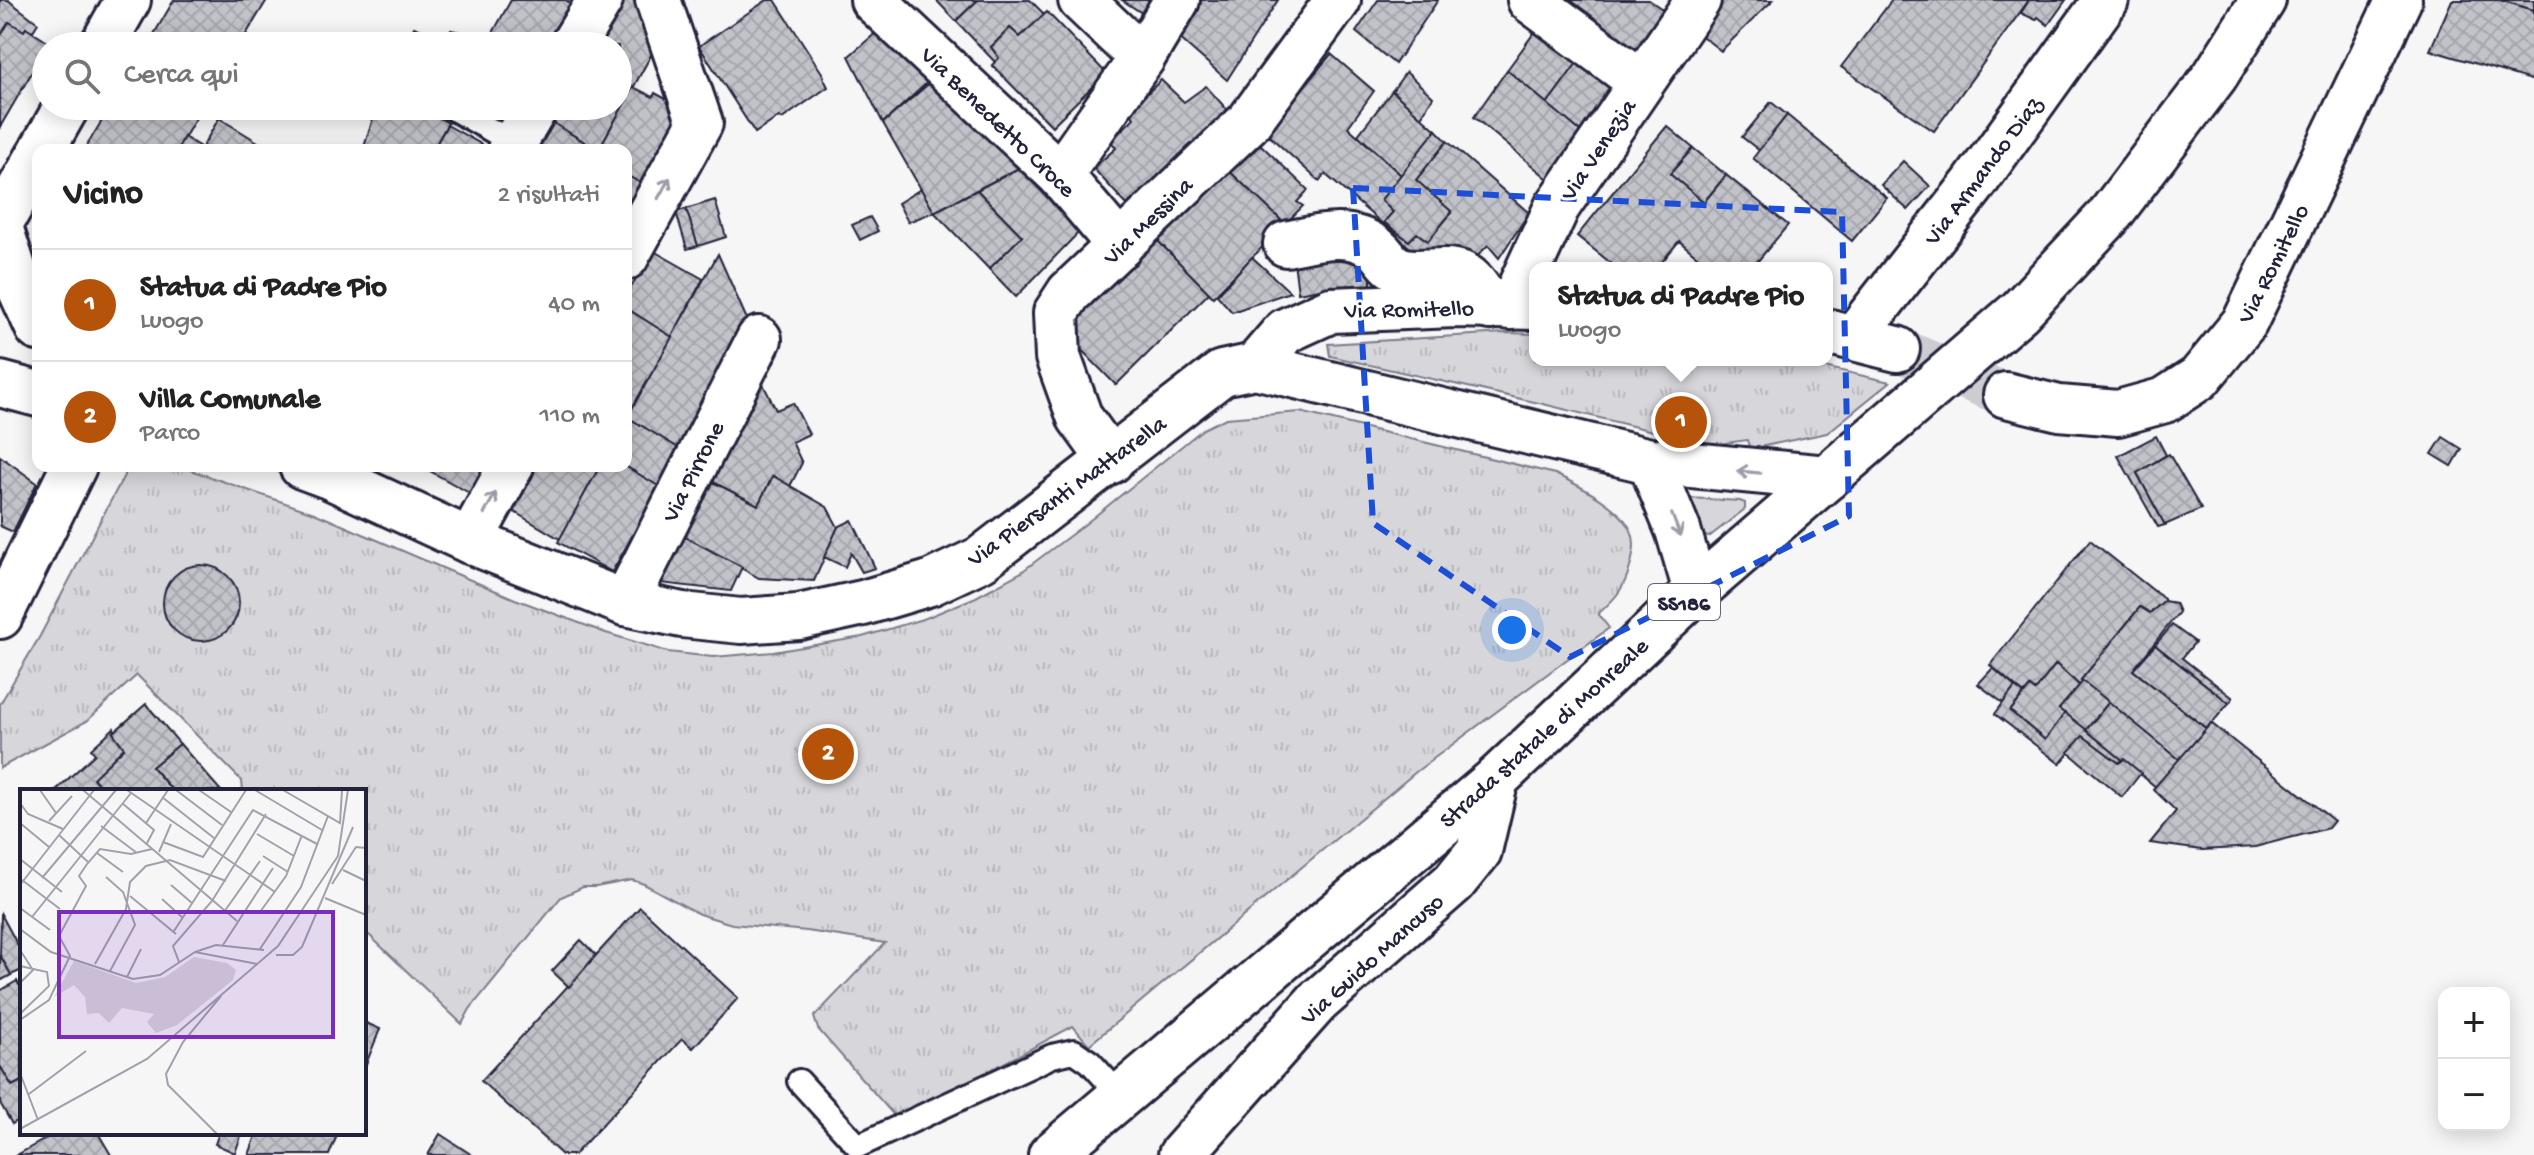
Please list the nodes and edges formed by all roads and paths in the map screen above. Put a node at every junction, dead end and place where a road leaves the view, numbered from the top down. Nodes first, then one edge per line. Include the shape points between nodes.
1 (128, 0) edge
2 (600, 0) edge
3 (658, 0) edge
4 (873, 0) edge
5 (1081, 0) edge
6 (1177, 0) edge
7 (1338, 0) edge
8 (1530, 0) edge
9 (1698, 0) edge
10 (2106, 0) edge
11 (2263, 0) edge
12 (2399, 0) edge
13 (110, 32) edge
14 (581, 32) edge
15 (1142, 58) junction
16 (1641, 82) junction
17 (59, 120) edge
18 (470, 120) edge
19 (528, 120) edge
20 (45, 144) edge
21 (509, 144) edge
22 (513, 144) edge
23 (32, 168) edge
24 (1060, 175) junction
25 (0, 226) edge
26 (1286, 244) dead end
27 (632, 246) edge
28 (1120, 246) junction
29 (1532, 262) edge
30 (1529, 269) edge
31 (10, 301) edge
32 (1512, 307) edge
33 (32, 322) edge
34 (1840, 334) edge
35 (759, 339) dead end
36 (1897, 349) tunnel mouth
37 (1255, 366) junction
38 (0, 384) edge
39 (32, 392) edge
40 (2006, 395) tunnel mouth
41 (1111, 461) junction
42 (1650, 461) junction
43 (71, 472) edge
44 (328, 472) edge
45 (508, 472) edge
46 (1827, 478) junction
47 (470, 541) junction
48 (1696, 591) junction
49 (625, 603) junction
50 (0, 616) edge
51 (1496, 779) junction
52 (799, 1081) dead end
53 (1121, 1096) junction
54 (1051, 1155) edge
55 (1181, 1155) edge

1 - 13 street
2 - 14 street
27 -> 3 street via 700,123
4 - 24 street, Via Benedetto Croce
5 - 15 street
6 - 15 street
7 - 28 street, Via Messina via 1248,123
8 - 16 street
9 - 16 street, Via Venezia
10 - 34 street, Via Armando Diaz via 1973,185
11 - 46 street, Strada statale di Monreale / SS186 via 2215,76 2108,217 2020,311
12 - 40 street, Via Romitello via 2245,322 2199,378 2165,400 2118,413 2059,408
15 - 24 street
16 - 29 street, Via Venezia via 1557,207
17 - 20 street
18 - 21 lane
19 - 22 street
23 - 25 street
24 - 28 street, Via Benedetto Croce
25 - 31 street
26 - 32 street via 1355,236 1378,249 1389,265 1406,271 1459,273
28 - 41 street, Via Messina via 1069,293 1056,313 1058,357 1080,418
30 - 32 street, Via Venezia
31 - 33 street
32 - 37 street, Via Romitello via 1331,310 1285,331
34 - 36 street
35 - 49 street, Via Pirrone
37 - 41 street, Via Piersanti Mattarella via 1222,373
37 - 42 street, Via Piersanti Mattarella
38 - 39 street
41 - 49 street, Via Piersanti Mattarella via 981,559 930,583 863,603 799,617 741,621
46 -> 42 street, Via Piersanti Mattarella
42 -> 48 street
43 - 50 street
44 - 47 street, Via Piersanti Mattarella
47 -> 45 street
46 - 48 street, Strada statale di Monreale / SS186
47 - 49 street, Via Piersanti Mattarella
48 - 51 street, Strada statale di Monreale / SS186
51 - 53 street, Strada statale di Monreale / SS186
51 - 55 street, Via Guido Mancuso via 1479,851 1454,882 1317,1002
52 - 53 lane via 858,1146 1052,1056 1074,1051
53 - 54 street, Strada statale di Monreale / SS186

